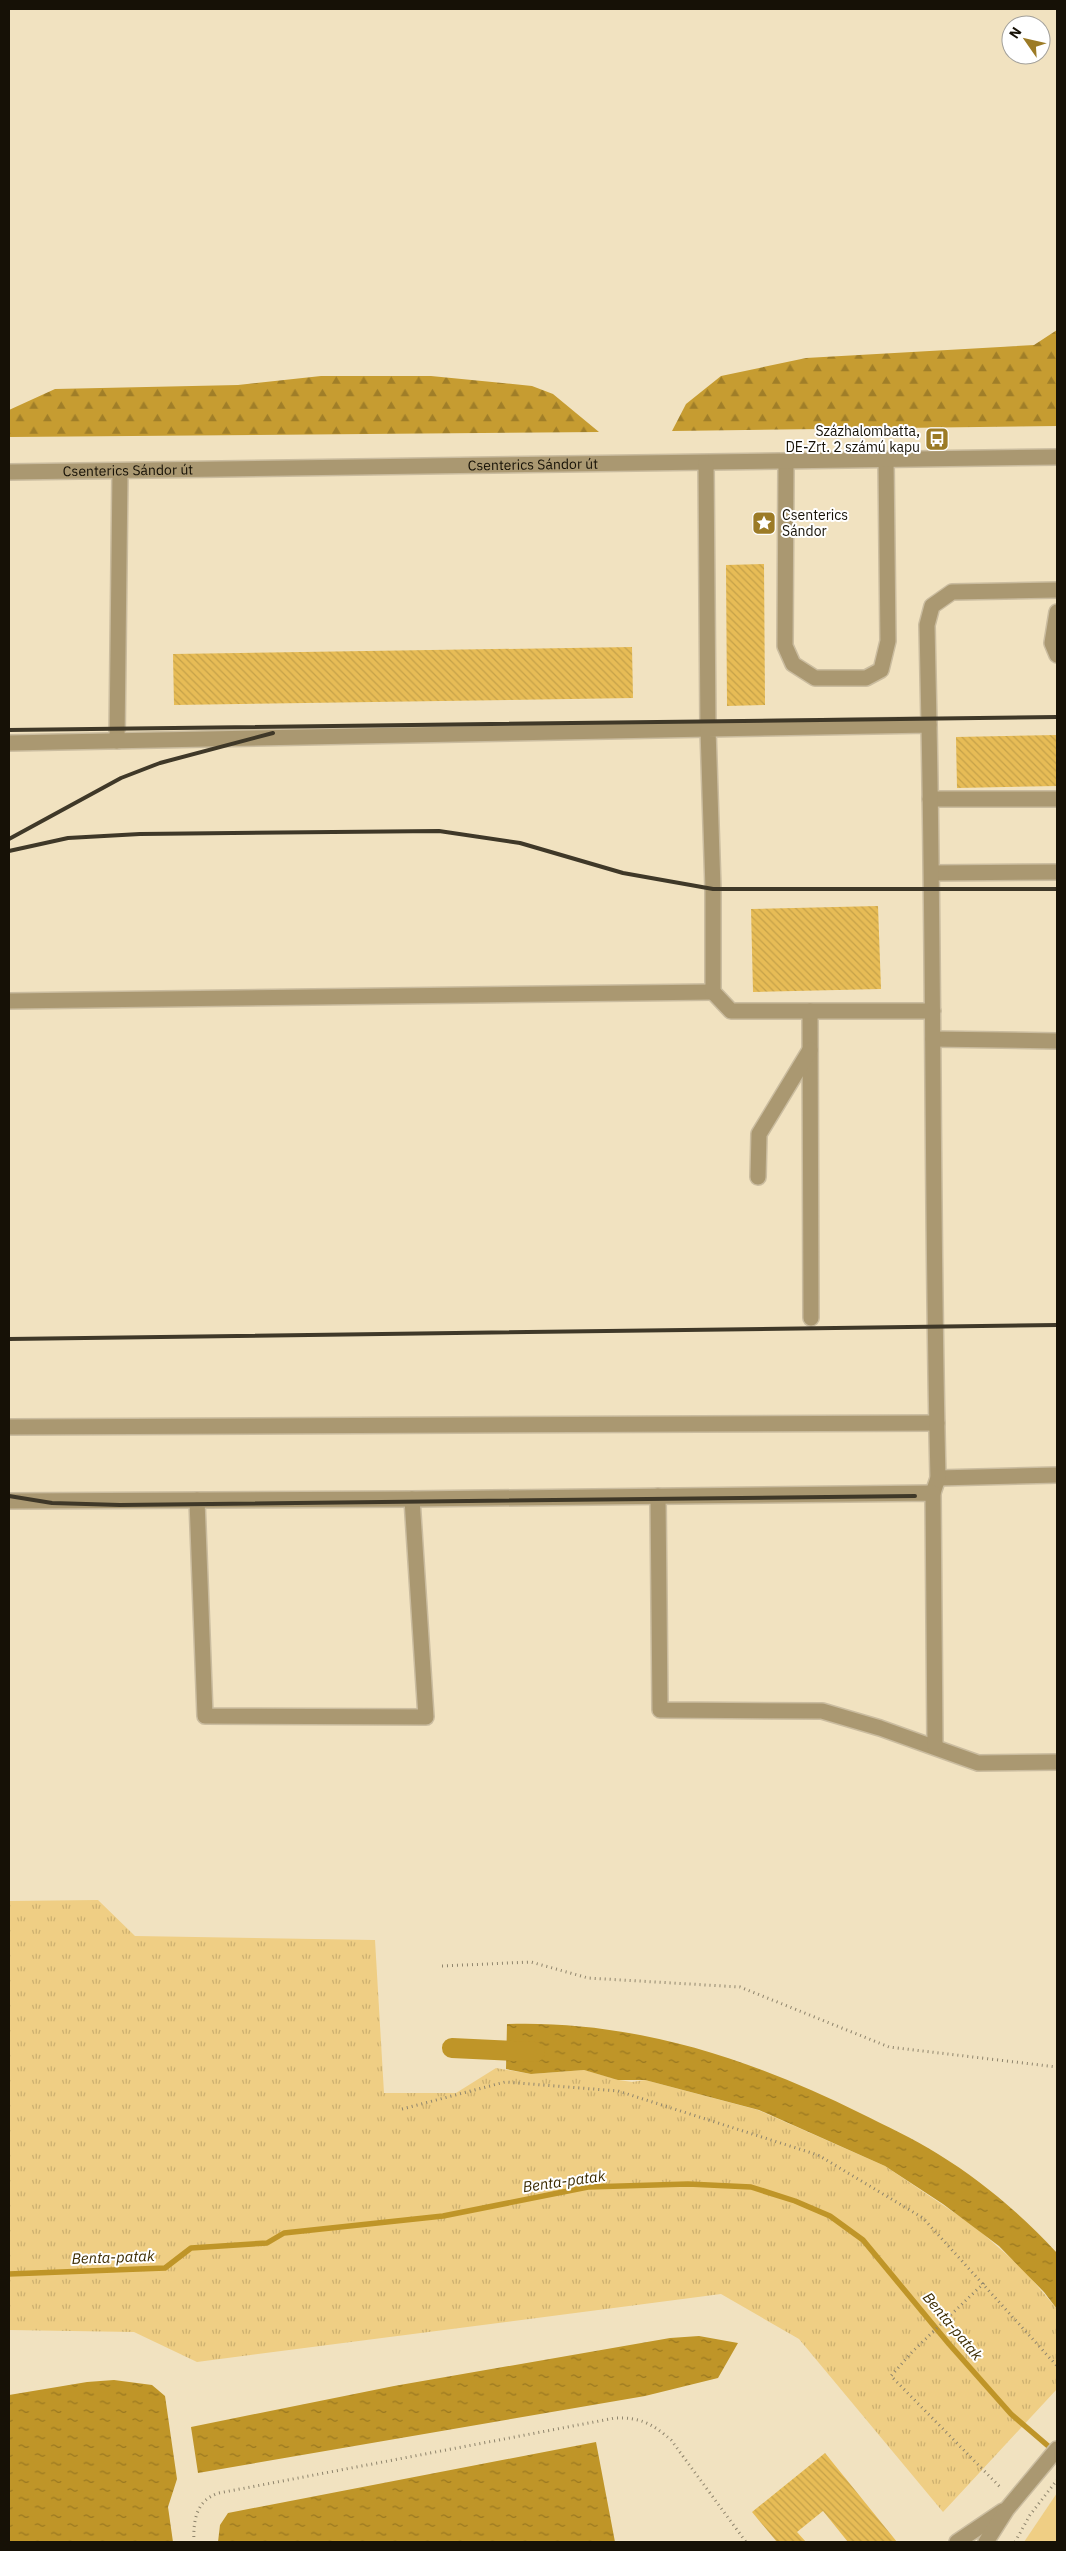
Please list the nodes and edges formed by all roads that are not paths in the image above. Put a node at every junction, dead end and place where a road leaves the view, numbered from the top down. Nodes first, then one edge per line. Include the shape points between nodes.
1 (1057, 457) edge
2 (886, 460) junction
3 (786, 462) junction
4 (706, 463) junction
5 (120, 471) junction
6 (9, 472) edge
7 (1057, 590) edge
8 (1057, 612) edge
9 (1057, 655) edge
10 (928, 725) junction
11 (708, 730) junction
12 (117, 741) junction
13 (9, 743) edge
14 (930, 799) junction
15 (1057, 799) edge
16 (1057, 872) edge
17 (932, 873) junction
18 (713, 992) junction
19 (9, 1001) edge
20 (810, 1011) junction
21 (933, 1011) junction
22 (933, 1040) junction
23 (1057, 1042) edge
24 (810, 1050) junction
25 (758, 1177) dead end
26 (811, 1318) dead end
27 (937, 1423) junction
28 (9, 1427) edge
29 (1057, 1475) edge
30 (938, 1478) junction
31 (933, 1493) junction
32 (658, 1496) junction
33 (412, 1499) junction
34 (197, 1500) junction
35 (9, 1501) edge
36 (935, 1746) junction
37 (1057, 1762) edge
38 (1057, 2449) edge
39 (1010, 2504) junction
40 (957, 2542) edge
41 (986, 2542) edge

1 - 2 street, Csenterics Sándor út
2 - 3 street, Csenterics Sándor út
2 - 3 street via 888,641 881,670 866,678 815,678 793,664 786,646
3 - 4 street, Csenterics Sándor út
4 - 5 street, Csenterics Sándor út
4 - 11 street
5 - 6 street, Csenterics Sándor út
5 - 12 street
7 - 10 street via 952,592 932,606 926,625
8 - 9 street via 1052,643
10 - 11 street
10 - 14 street
11 - 12 street
11 - 18 street via 714,889
12 - 13 street
14 - 15 street
14 - 17 street
16 - 17 street
17 - 21 street
18 - 19 street
18 - 20 street via 731,1011
20 - 21 street
20 - 24 street
21 - 22 street
22 - 23 street
22 - 27 street
24 - 25 street via 758,1134
24 - 26 street
27 - 28 street
27 - 30 street
29 - 30 street
30 - 31 street
31 - 32 street
31 - 36 street
32 - 33 street
32 - 36 street via 660,1710 822,1711
33 - 34 street
33 - 34 street via 426,1717 205,1716
34 - 35 street
36 - 37 street via 978,1763
38 - 39 street
39 - 40 street
39 - 41 street

